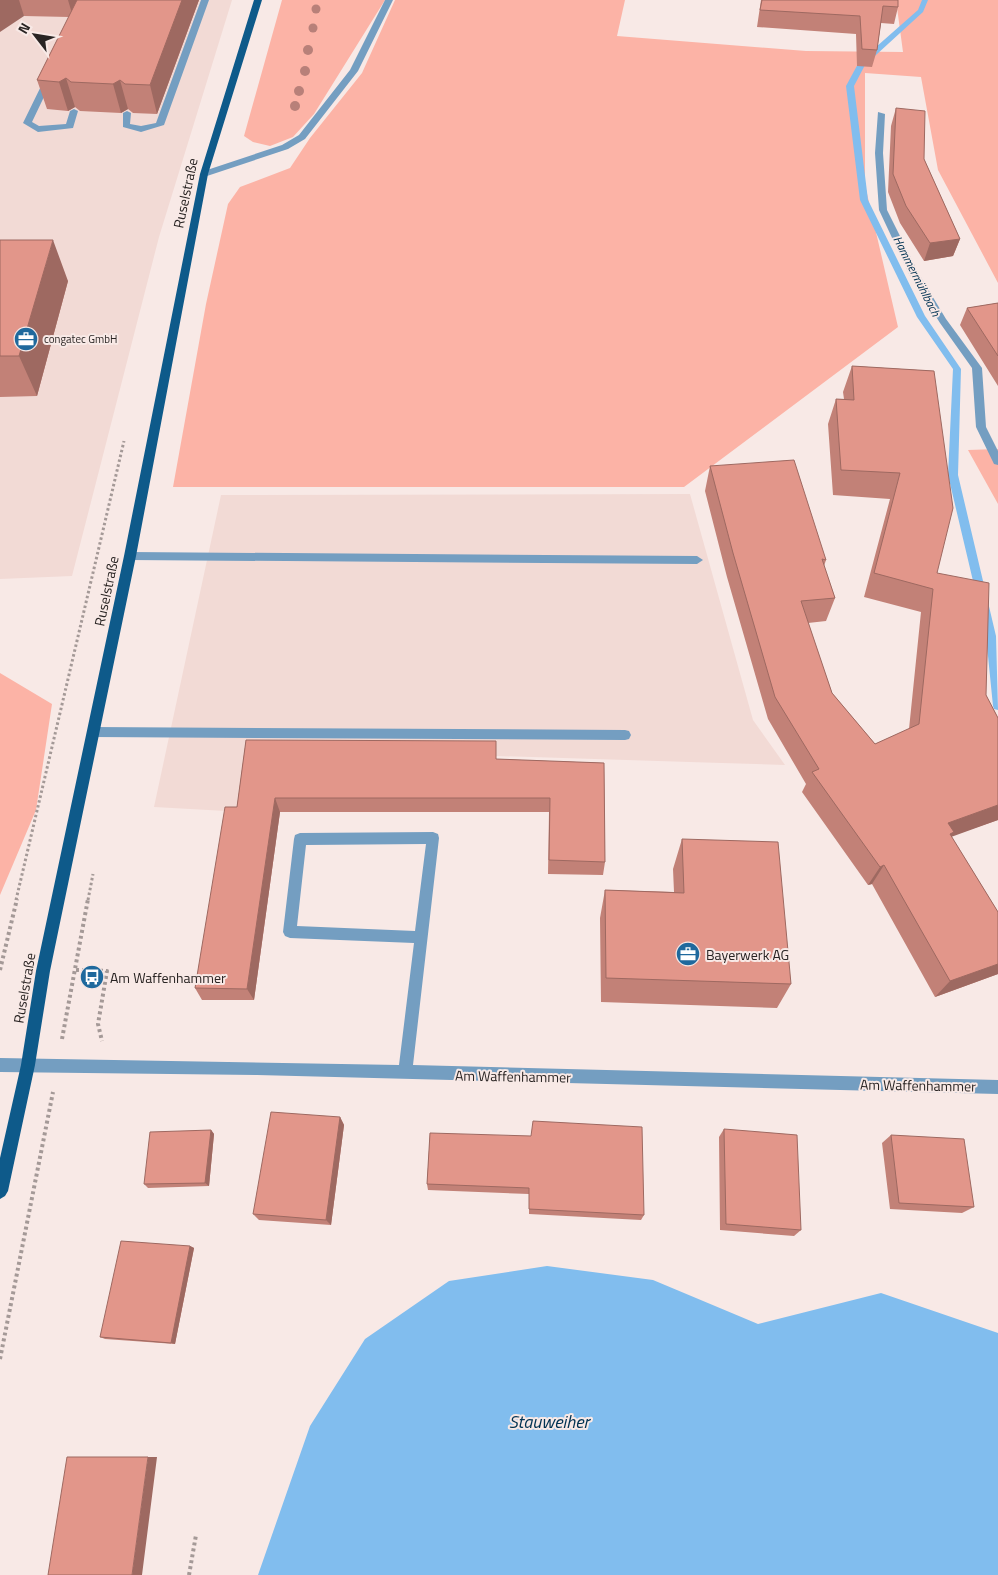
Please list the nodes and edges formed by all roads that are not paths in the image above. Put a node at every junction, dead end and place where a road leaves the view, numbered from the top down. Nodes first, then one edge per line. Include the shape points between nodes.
1 (205, 0) edge
2 (258, 0) edge
3 (389, 0) edge
4 (53, 70) edge
5 (74, 111) edge
6 (126, 113) edge
7 (881, 114) dead end
8 (204, 174) junction
9 (998, 461) edge
10 (130, 556) junction
11 (697, 560) dead end
12 (94, 732) junction
13 (625, 734) dead end
14 (420, 937) junction
15 (0, 1065) edge
16 (28, 1065) junction
17 (405, 1073) junction
18 (998, 1087) edge
19 (0, 1192) edge

1 - 6 street via 160,125 141,128 126,125
2 - 8 main road, Ruselstraße
3 - 8 street via 354,71 302,137 285,147
4 - 5 street via 28,123 38,129 70,126
7 - 9 street via 879,153 883,210 914,274 977,368 982,428
8 - 10 main road, Ruselstraße
10 - 11 street
10 - 12 main road, Ruselstraße
12 - 13 street
12 - 16 main road, Ruselstraße via 43,971
14 - 14 street via 433,838 300,839 290,932
14 - 17 street
15 - 16 street, Am Waffenhammer
16 - 17 street, Am Waffenhammer
16 - 19 main road, Ruselstraße
17 - 18 street, Am Waffenhammer

